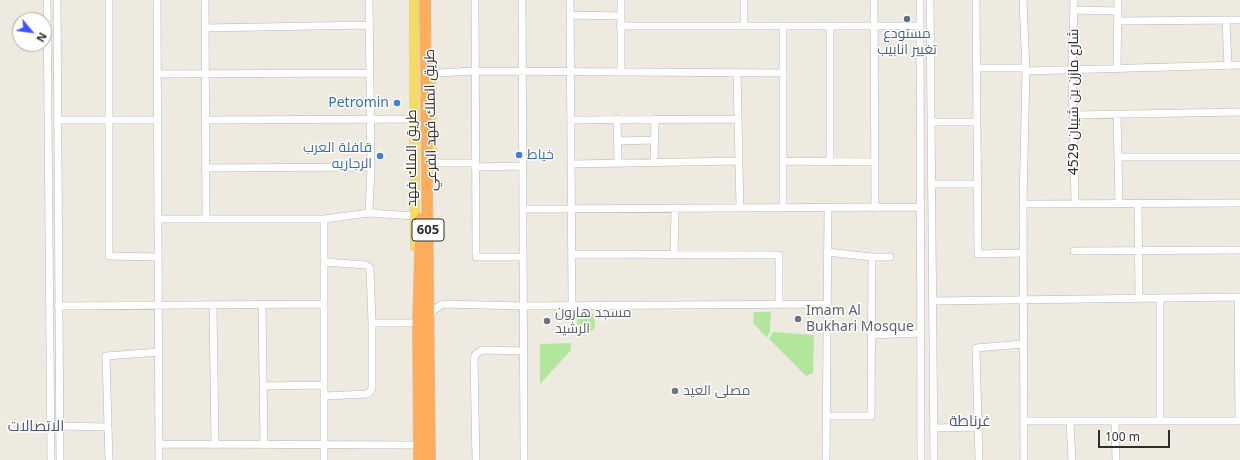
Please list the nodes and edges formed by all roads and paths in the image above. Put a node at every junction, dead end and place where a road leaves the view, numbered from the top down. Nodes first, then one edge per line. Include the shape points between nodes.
1 (47, 0) edge
2 (58, 0) edge
3 (109, 0) edge
4 (157, 0) edge
5 (205, 0) edge
6 (369, 0) edge
7 (414, 0) edge
8 (420, 0) edge
9 (425, 0) edge
10 (430, 0) edge
11 (475, 0) edge
12 (522, 0) edge
13 (570, 0) edge
14 (621, 0) edge
15 (744, 0) edge
16 (874, 0) edge
17 (920, 0) edge
18 (930, 0) edge
19 (976, 0) edge
20 (1023, 0) edge
21 (1074, 0) edge
22 (1118, 0) edge
23 (1074, 10) junction
24 (1118, 11) junction
25 (571, 15) junction
26 (620, 16) junction
27 (1226, 20) junction
28 (1240, 20) edge
29 (1118, 21) junction
30 (368, 24) junction
31 (620, 26) junction
32 (744, 26) junction
33 (783, 26) junction
34 (830, 26) junction
35 (874, 26) junction
36 (920, 26) junction
37 (205, 28) junction
38 (1240, 65) edge
39 (1228, 66) junction
40 (977, 68) junction
41 (1117, 68) junction
42 (1026, 69) junction
43 (1072, 70) junction
44 (475, 71) junction
45 (522, 72) junction
46 (572, 72) junction
47 (621, 72) junction
48 (369, 73) junction
49 (737, 73) junction
50 (783, 73) junction
51 (158, 74) junction
52 (205, 74) junction
53 (435, 76) junction
54 (1240, 112) edge
55 (1117, 114) junction
56 (1074, 115) junction
57 (414, 119) junction
58 (655, 119) junction
59 (738, 119) junction
60 (57, 120) junction
61 (108, 120) junction
62 (158, 120) junction
63 (206, 120) junction
64 (370, 120) junction
65 (572, 120) junction
66 (617, 120) junction
67 (931, 122) junction
68 (977, 122) junction
69 (655, 140) junction
70 (617, 141) junction
71 (1240, 156) edge
72 (432, 157) junction
73 (1118, 157) junction
74 (739, 161) junction
75 (783, 161) junction
76 (830, 161) junction
77 (654, 162) junction
78 (875, 162) junction
79 (618, 163) junction
80 (572, 164) junction
81 (475, 165) junction
82 (523, 166) junction
83 (371, 167) junction
84 (205, 168) junction
85 (932, 184) junction
86 (978, 184) junction
87 (1075, 203) junction
88 (1119, 203) junction
89 (1138, 203) junction
90 (1240, 203) edge
91 (1022, 204) junction
92 (921, 207) junction
93 (675, 208) junction
94 (740, 208) junction
95 (783, 208) junction
96 (828, 208) junction
97 (875, 208) junction
98 (523, 209) junction
99 (572, 209) junction
100 (369, 213) junction
101 (415, 216) junction
102 (158, 219) junction
103 (206, 219) junction
104 (324, 219) junction
105 (429, 241) junction
106 (1240, 250) edge
107 (1074, 251) dead end
108 (1139, 251) junction
109 (827, 252) junction
110 (1023, 253) junction
111 (572, 254) junction
112 (674, 254) junction
113 (523, 256) junction
114 (872, 256) junction
115 (158, 257) junction
116 (890, 257) dead end
117 (324, 262) junction
118 (1239, 297) edge
119 (1139, 298) junction
120 (1160, 298) junction
121 (1023, 299) junction
122 (933, 301) junction
123 (418, 303) junction
124 (324, 304) junction
125 (779, 304) junction
126 (826, 304) junction
127 (262, 305) junction
128 (572, 305) junction
129 (58, 306) junction
130 (158, 306) junction
131 (213, 306) junction
132 (524, 306) junction
133 (429, 319) junction
134 (372, 323) junction
135 (418, 323) junction
136 (921, 333) junction
137 (872, 335) junction
138 (1023, 344) junction
139 (523, 351) junction
140 (159, 352) junction
141 (324, 385) junction
142 (264, 386) junction
143 (324, 396) junction
144 (826, 416) junction
145 (1024, 421) junction
146 (1070, 421) junction
147 (1115, 421) junction
148 (1160, 421) junction
149 (1240, 421) edge
150 (59, 426) junction
151 (108, 426) junction
152 (978, 427) junction
153 (934, 428) junction
154 (159, 444) junction
155 (215, 444) junction
156 (264, 444) junction
157 (324, 444) junction
158 (419, 445) junction
159 (51, 460) edge
160 (60, 460) edge
161 (109, 460) edge
162 (159, 460) edge
163 (324, 460) edge
164 (419, 460) edge
165 (430, 460) edge
166 (476, 460) edge
167 (524, 460) edge
168 (826, 460) edge
169 (921, 460) edge
170 (934, 460) edge
171 (979, 460) edge
172 (1024, 460) edge
173 (1072, 460) edge
174 (1116, 460) edge

1 - 159 street
2 - 60 street
3 - 61 street
4 - 51 street
5 - 37 street
6 - 30 street
7 - 57 main road, طريق الملك فهد الفرعي
8 - 123 highway, طريق الملك فهد / 605 via 421,258
9 - 105 highway, طريق الملك فهد / 605 via 426,204
10 - 53 main road, طريق الملك فهد الفرعي
11 - 44 street
12 - 45 street
13 - 25 street
14 - 26 street
15 - 32 street
16 - 35 street
17 - 36 street
18 - 67 street
19 - 40 street
20 - 42 street
21 - 23 street, شارع مازن بن شيبان 4529
22 - 24 street
23 - 24 street
23 - 43 street, شارع مازن بن شيبان 4529
24 - 29 street
25 - 26 street
25 - 46 street
26 - 31 street
27 - 28 street
27 - 29 street
27 - 39 street
29 - 41 street
30 - 37 street
30 - 48 street
31 - 32 street
31 - 47 street
32 - 33 street
33 - 34 street
33 - 50 street
34 - 35 street
34 - 76 street
35 - 36 street
35 - 78 street
36 - 92 street
37 - 52 street
38 - 39 street
39 - 41 street
40 - 42 street
40 - 68 street
41 - 43 street
42 - 43 street
42 - 91 street
43 - 56 street, شارع مازن بن شيبان 4529
44 - 45 street
44 - 53 street
44 - 81 street
45 - 46 street
45 - 82 street
46 - 47 street
46 - 65 street
47 - 49 street
48 - 52 street
48 - 64 street
49 - 50 street
49 - 59 street
50 - 75 street
51 - 52 street
51 - 62 street
52 - 63 street
53 - 72 main road, طريق الملك فهد الفرعي
54 - 55 street
55 - 56 street
55 - 73 street
56 - 87 street, شارع مازن بن شيبان 4529
57 - 64 street
57 - 101 main road, طريق الملك فهد الفرعي
58 - 59 street
58 - 66 street
58 - 69 street
59 - 74 street
60 - 61 street
60 - 129 street
61 - 62 street
61 - 115 street via 109,256
62 - 102 street
63 - 64 street
63 - 84 street
64 - 83 street
65 - 66 street
65 - 80 street
66 - 70 street
67 - 68 street
67 - 85 street
68 - 86 street
69 - 70 street
69 - 77 street
70 - 79 street
71 - 73 street
72 - 81 street via 440,163
72 - 105 main road, طريق الملك فهد الفرعي
73 - 88 street
74 - 77 street
74 - 94 street
75 - 76 street
75 - 95 street
76 - 78 street
77 - 79 street
78 - 97 street
79 - 80 street
80 - 99 street
81 - 82 street
81 - 113 street via 476,257
82 - 98 street
83 - 84 street
83 - 100 street
84 - 103 street
85 - 86 street
85 - 122 street
86 - 110 street via 978,254
87 - 88 street
87 - 91 street
88 - 89 street
89 - 90 street
89 - 108 street
91 - 110 street
92 - 97 street
92 - 136 street
93 - 94 street
93 - 99 street
93 - 112 street
94 - 95 street
95 - 96 street
96 - 97 street
96 - 109 street
98 - 99 street
98 - 113 street
99 - 111 street
100 - 101 street
100 - 104 street
101 - 123 main road, طريق الملك فهد الفرعي
102 - 103 street
102 - 115 street
103 - 104 street
104 - 117 street
105 - 133 highway, طريق الملك فهد / 605
106 - 108 street
107 - 108 street
108 - 119 street
109 - 114 street
109 - 126 street
110 - 121 street
111 - 112 street
111 - 128 street
112 - 125 street via 779,255
113 - 132 street
114 - 116 street
114 - 137 street
115 - 130 street
117 - 124 street
117 - 134 street via 366,265 370,268
118 - 120 street
118 - 149 street
119 - 120 street
119 - 121 street
120 - 148 street
121 - 122 street
121 - 138 street
122 - 153 street
123 - 135 highway, طريق الملك فهد / 605
124 - 127 street
124 - 141 street
125 - 126 street
125 - 128 street
126 - 144 street
127 - 131 street
127 - 142 street
128 - 132 street
129 - 130 street
129 - 150 street
130 - 131 street
130 - 140 street
131 - 155 street
132 - 133 street via 443,304 434,309
132 - 139 street
133 - 165 highway, طريق الملك فهد / 605
134 - 135 street
134 - 143 street via 370,392
135 - 158 highway, طريق الملك فهد / 605
136 - 137 street
136 - 169 street
137 - 144 street via 871,416
138 - 145 street
138 - 152 street via 976,348
139 - 166 street via 482,350 475,355
139 - 167 street
140 - 151 street via 106,356
140 - 154 street
141 - 142 street
141 - 143 street
142 - 156 street
143 - 157 street
144 - 168 street
145 - 146 street
145 - 172 street
146 - 147 street
146 - 173 street
147 - 148 street
147 - 174 street
148 - 149 street
150 - 151 street
150 - 160 street
151 - 161 street
152 - 153 street
152 - 171 street
153 - 170 street
154 - 155 street
154 - 162 street
155 - 156 street
156 - 157 street
157 - 158 street
157 - 163 street
158 - 164 highway, طريق الملك فهد / 605

